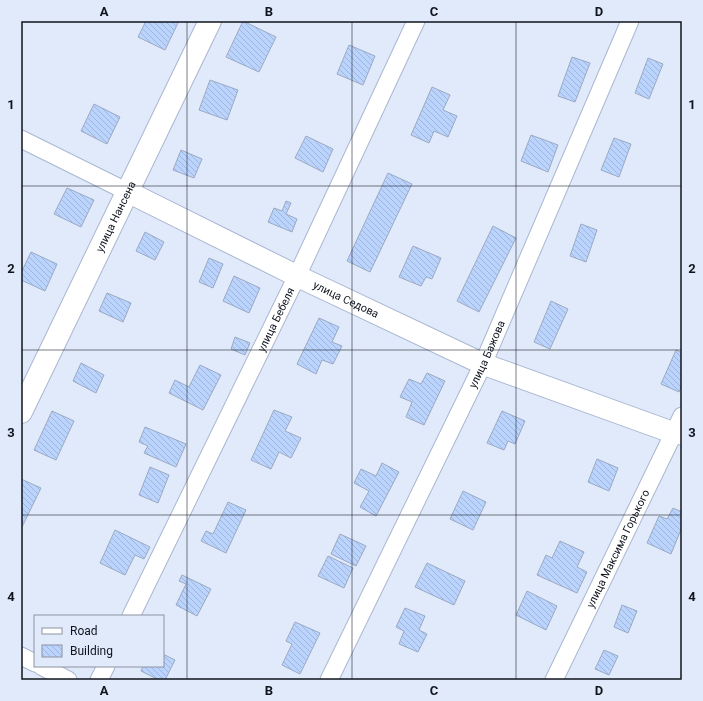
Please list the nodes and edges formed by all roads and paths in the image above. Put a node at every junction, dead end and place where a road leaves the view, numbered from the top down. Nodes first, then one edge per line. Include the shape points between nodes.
1 (210, 21) edge
2 (416, 21) edge
3 (630, 21) edge
4 (21, 138) edge
5 (128, 192) junction
6 (297, 276) junction
7 (482, 364) junction
8 (21, 412) edge
9 (679, 428) edge
10 (131, 615) edge
11 (21, 656) edge
12 (34, 662) edge
13 (43, 667) edge
14 (106, 667) edge
15 (68, 680) edge
16 (99, 680) edge
17 (329, 680) edge
18 (554, 680) edge

1 - 5 main road, улица Нансена
2 - 6 street, улица Бебеля
3 - 7 street, улица Бажова
4 - 5 street, улица Седова
5 - 6 street, улица Седова
5 - 8 main road, улица Нансена
6 - 7 street, улица Седова
6 - 10 street, улица Бебеля
7 - 9 street, улица Седова
7 - 17 street, улица Бажова
9 - 18 street, улица Максима Горького
11 - 12 street
13 - 15 street
14 - 16 street

